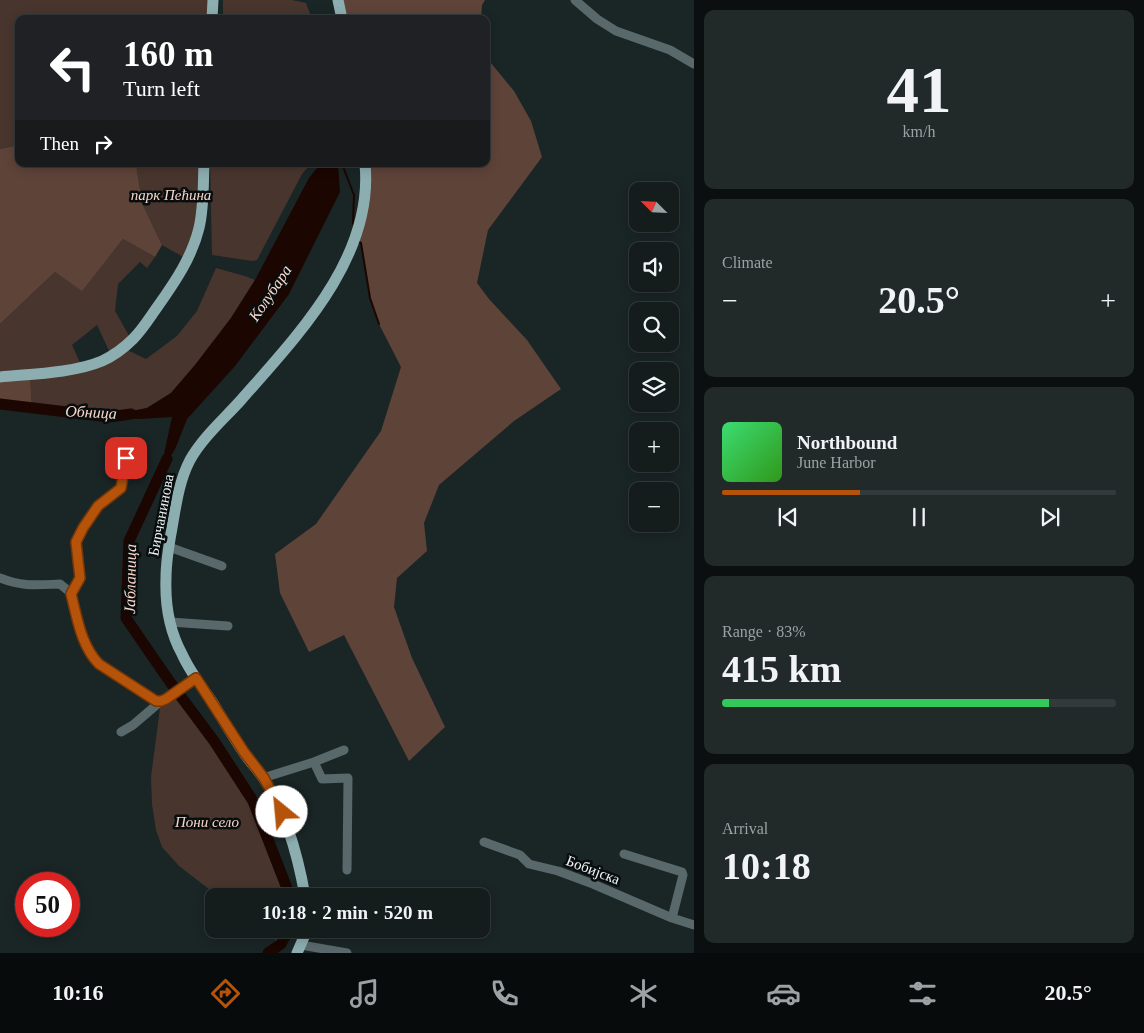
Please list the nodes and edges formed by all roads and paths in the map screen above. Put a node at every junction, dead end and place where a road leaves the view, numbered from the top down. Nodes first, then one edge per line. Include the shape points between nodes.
1 (213, 0) edge
2 (338, 0) edge
3 (575, 0) edge
4 (212, 15) edge
5 (341, 15) edge
6 (694, 64) edge
7 (204, 167) edge
8 (365, 167) edge
9 (0, 377) edge
10 (126, 458) dead end
11 (169, 547) junction
12 (222, 566) dead end
13 (0, 578) edge
14 (71, 594) junction
15 (170, 622) junction
16 (228, 626) dead end
17 (196, 678) junction
18 (160, 700) junction
19 (121, 732) dead end
20 (344, 750) dead end
21 (314, 762) junction
22 (264, 778) junction
23 (484, 842) dead end
24 (624, 854) dead end
25 (348, 870) dead end
26 (303, 888) edge
27 (672, 918) junction
28 (694, 925) edge
29 (302, 941) edge
30 (347, 953) edge

1 - 4 main road
2 - 5 main road
3 - 6 street via 616,31 670,50
7 - 9 main road via 203,207 192,249 171,287 132,341 90,366
8 - 11 main road, Бирчанинова via 363,213 343,266 306,323 192,458 180,488
10 - 14 street via 121,488 98,506 76,542 80,578
11 - 12 street
11 - 15 main road, Бирчанинова via 166,602
13 - 14 street via 28,586 60,584
14 - 18 street via 91,656
15 - 16 street
15 - 17 main road, Бирчанинова via 181,653
17 - 18 street
17 - 22 main road, Бирчанинова
18 - 19 street
20 - 21 street
21 - 22 street
21 - 25 street via 322,779 348,778
22 - 26 main road, Бирчанинова via 286,821
23 - 27 street, Бобијска via 520,855 529,864 593,884
24 - 27 street via 682,872
27 - 28 street, Бобијска
29 - 30 street

